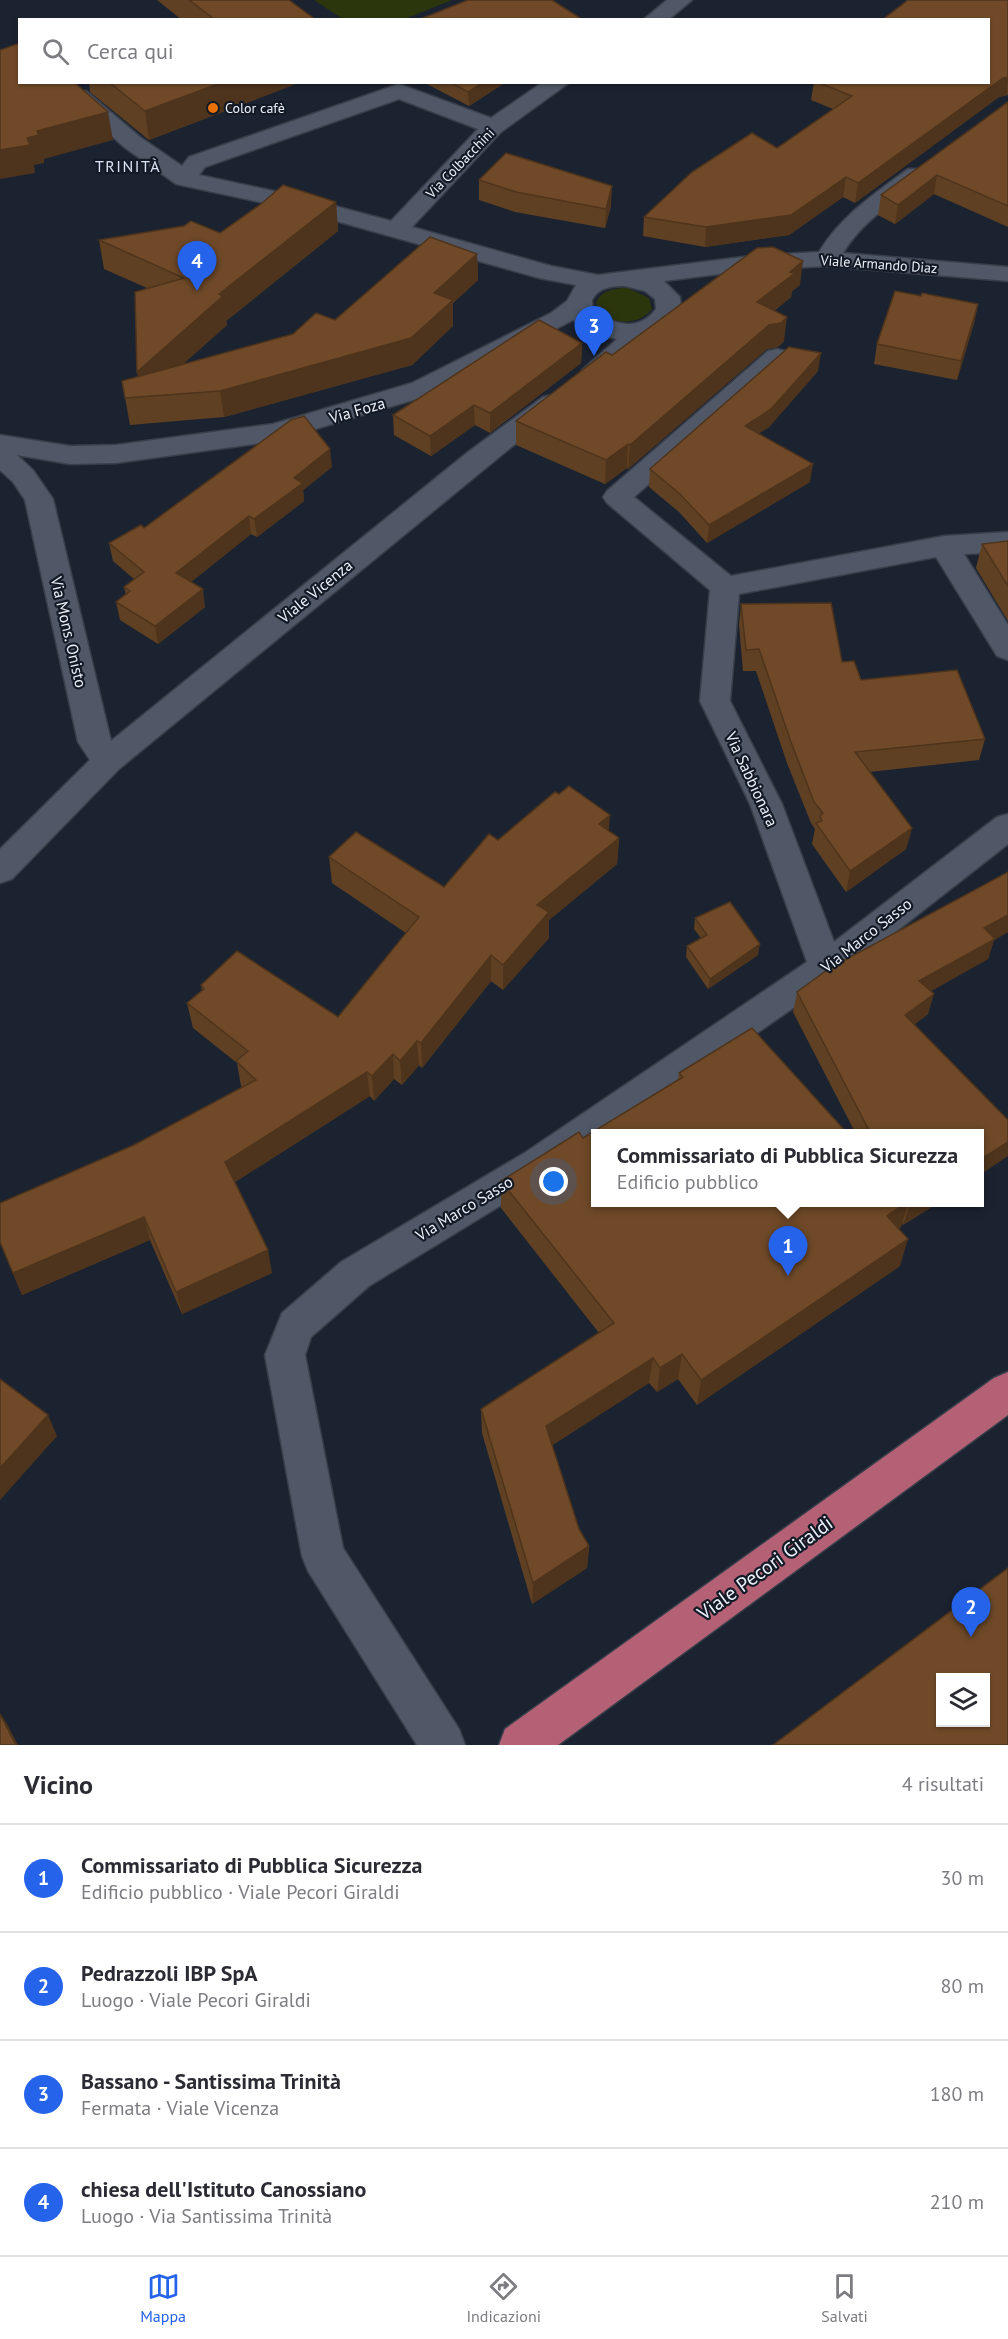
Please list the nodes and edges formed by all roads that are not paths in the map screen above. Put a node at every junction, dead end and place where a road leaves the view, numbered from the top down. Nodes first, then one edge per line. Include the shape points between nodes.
1 (681, 0) edge
2 (656, 18) edge
3 (556, 84) edge
4 (78, 96) edge
5 (493, 127) junction
6 (930, 163) edge
7 (184, 179) junction
8 (396, 230) junction
9 (827, 260) junction
10 (751, 264) junction
11 (548, 273) junction
12 (1008, 274) edge
13 (626, 278) junction
14 (598, 282) junction
15 (578, 303) junction
16 (670, 309) junction
17 (645, 330) junction
18 (777, 357) edge
19 (0, 444) edge
20 (116, 454) junction
21 (0, 456) edge
22 (39, 499) junction
23 (1008, 542) edge
24 (944, 546) junction
25 (725, 586) junction
26 (1008, 649) edge
27 (108, 761) junction
28 (1008, 826) edge
29 (0, 870) edge
30 (826, 967) junction
31 (1008, 1390) edge
32 (443, 1745) edge
33 (521, 1745) edge

1 - 2 street
3 - 5 street, Via Colbacchini
4 - 7 street
5 - 7 street via 399,91 197,162
5 - 8 street, Via Colbacchini
6 - 9 street via 863,211
7 - 8 street via 270,196
8 - 11 street
9 - 10 street, Viale Armando Diaz
9 - 12 street, Viale Armando Diaz
10 - 13 street, Viale Armando Diaz
10 - 16 street, Viale Armando Diaz via 719,274
11 - 14 street
11 - 15 street via 573,291
13 - 14 street
13 - 16 street via 641,280 663,291
14 - 15 street via 587,288
15 - 17 street via 581,314 600,328 615,332
15 - 20 street, Via Foza via 521,338 394,399 275,432
16 - 17 street via 658,325
17 - 27 street, Viale Vicenza via 478,458
18 - 25 street via 617,497
19 - 20 street, Via Foza via 70,455
20 - 22 street, Via Foza via 82,459 56,469 45,480
21 - 22 street via 23,476
22 - 27 street, Via Mons. Onisto via 94,742
23 - 24 street
24 - 25 street
24 - 26 street
25 - 30 street, Via Sabbionara via 715,701 766,804
27 - 29 street, Viale Vicenza
28 - 30 street, Via Marco Sasso
30 - 32 street, Via Marco Sasso via 539,1163 356,1274 296,1326 285,1355 323,1556
31 - 33 main road, Viale Pecori Giraldi

